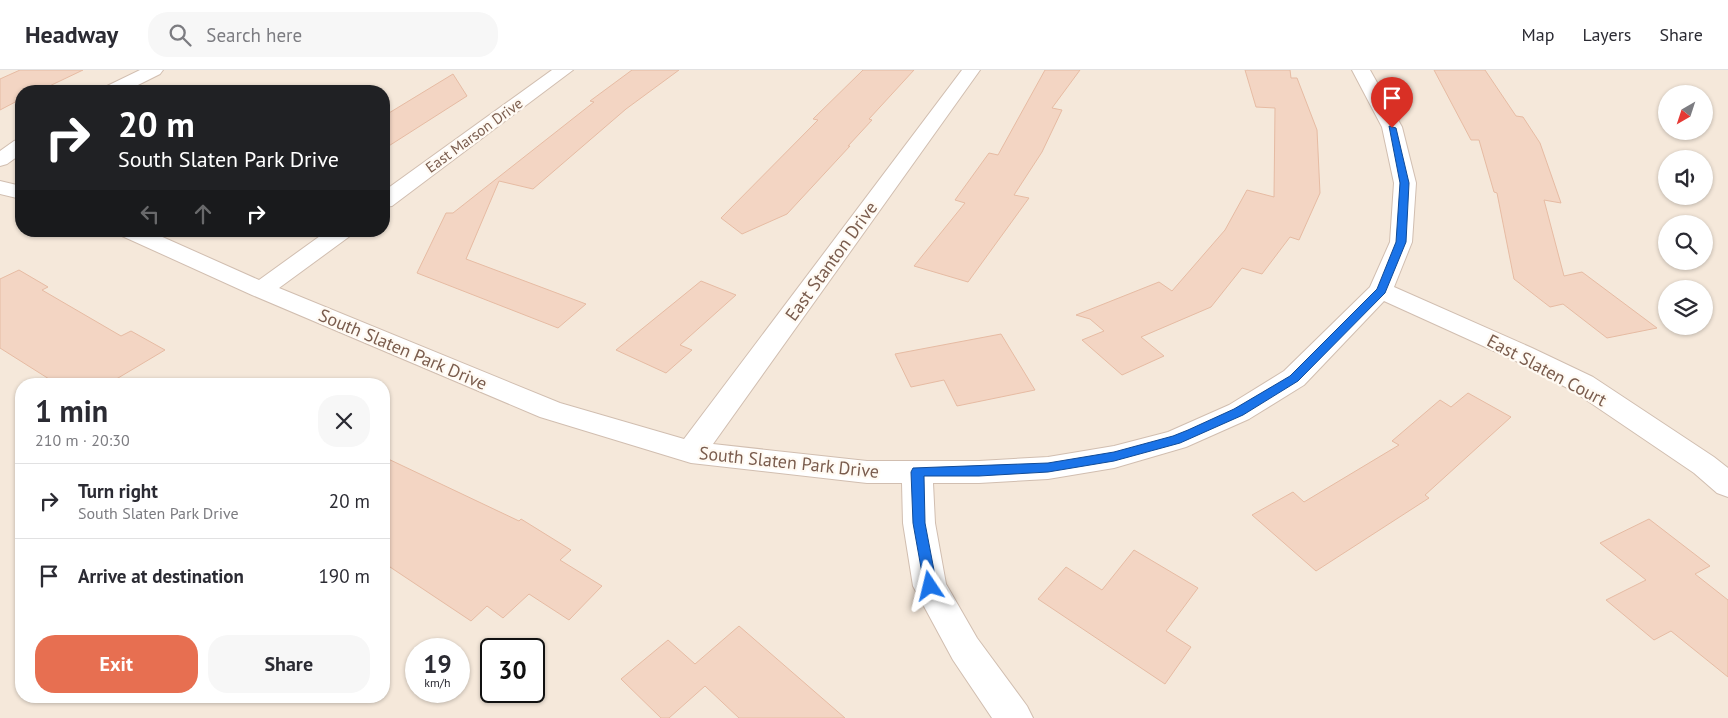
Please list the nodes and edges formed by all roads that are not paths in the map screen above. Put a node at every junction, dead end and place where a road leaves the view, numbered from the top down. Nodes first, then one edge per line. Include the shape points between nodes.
1 (154, 70) edge
2 (564, 70) edge
3 (971, 70) edge
4 (1361, 70) edge
5 (124, 85) edge
6 (15, 149) edge
7 (0, 160) edge
8 (0, 187) edge
9 (15, 191) edge
10 (390, 197) edge
11 (143, 237) edge
12 (334, 237) edge
13 (261, 290) junction
14 (1381, 290) junction
15 (691, 452) junction
16 (917, 472) junction
17 (1728, 485) edge
18 (1014, 718) edge

1 - 5 street
2 - 10 street, East Marson Drive
3 - 15 street, East Stanton Drive
4 - 14 street, South Slaten Park Drive via 1392,128 1404,183 1401,242
6 - 7 street
8 - 9 street
11 - 13 street, South Slaten Park Drive
12 - 13 street
13 - 15 street, South Slaten Park Drive via 550,410
14 - 16 street, South Slaten Park Drive via 1294,378 1238,412 1176,440 1114,457 1048,468
14 - 17 street, East Slaten Court via 1583,384 1704,465
15 - 16 street, South Slaten Park Drive via 867,472
16 - 18 street via 919,523 930,586 965,649

